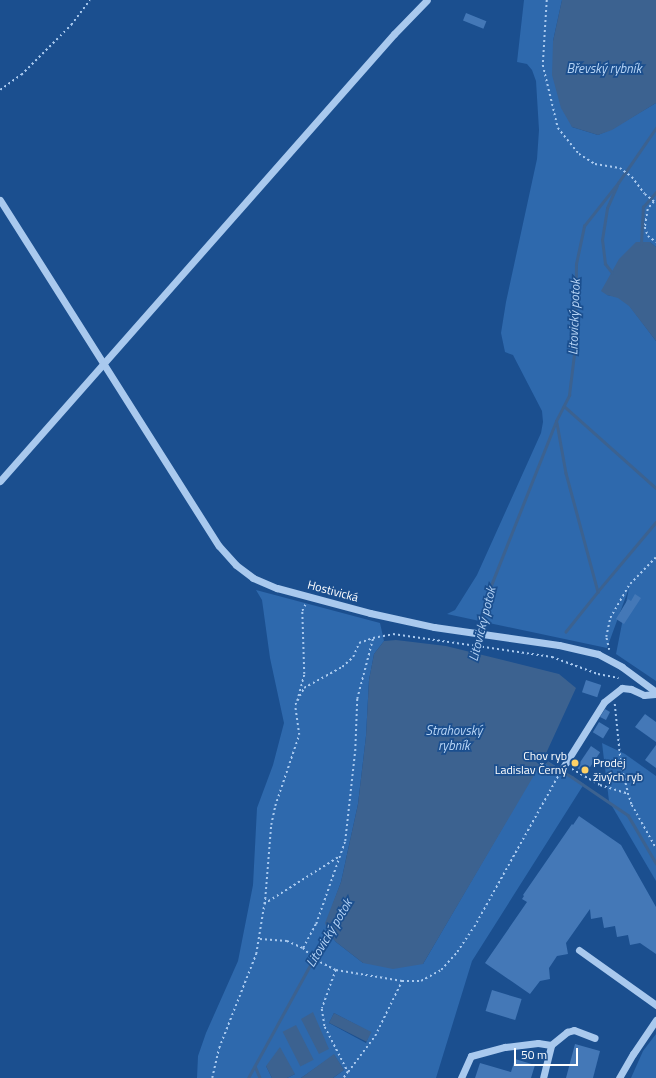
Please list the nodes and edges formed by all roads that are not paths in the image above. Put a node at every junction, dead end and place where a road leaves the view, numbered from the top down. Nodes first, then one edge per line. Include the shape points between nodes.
1 (427, 0) edge
2 (0, 200) edge
3 (104, 365) junction
4 (0, 481) edge
5 (656, 693) edge
6 (562, 769) road end
7 (579, 950) dead end
8 (656, 1005) edge
9 (656, 1020) edge
10 (595, 1038) dead end
11 (551, 1045) junction
12 (461, 1078) edge
13 (542, 1078) edge
14 (620, 1078) edge

1 - 3 street via 394,34
2 - 3 street, Hostivická
3 - 4 street
3 - 5 street, Hostivická via 219,546 236,565 253,578 277,588 370,613 434,627 559,644 598,654 622,667
5 - 6 street via 644,695 622,688 604,702
7 - 8 street
9 - 14 street
10 - 11 street via 574,1030 567,1032
11 - 12 street via 538,1043 506,1047 471,1056
11 - 13 street

